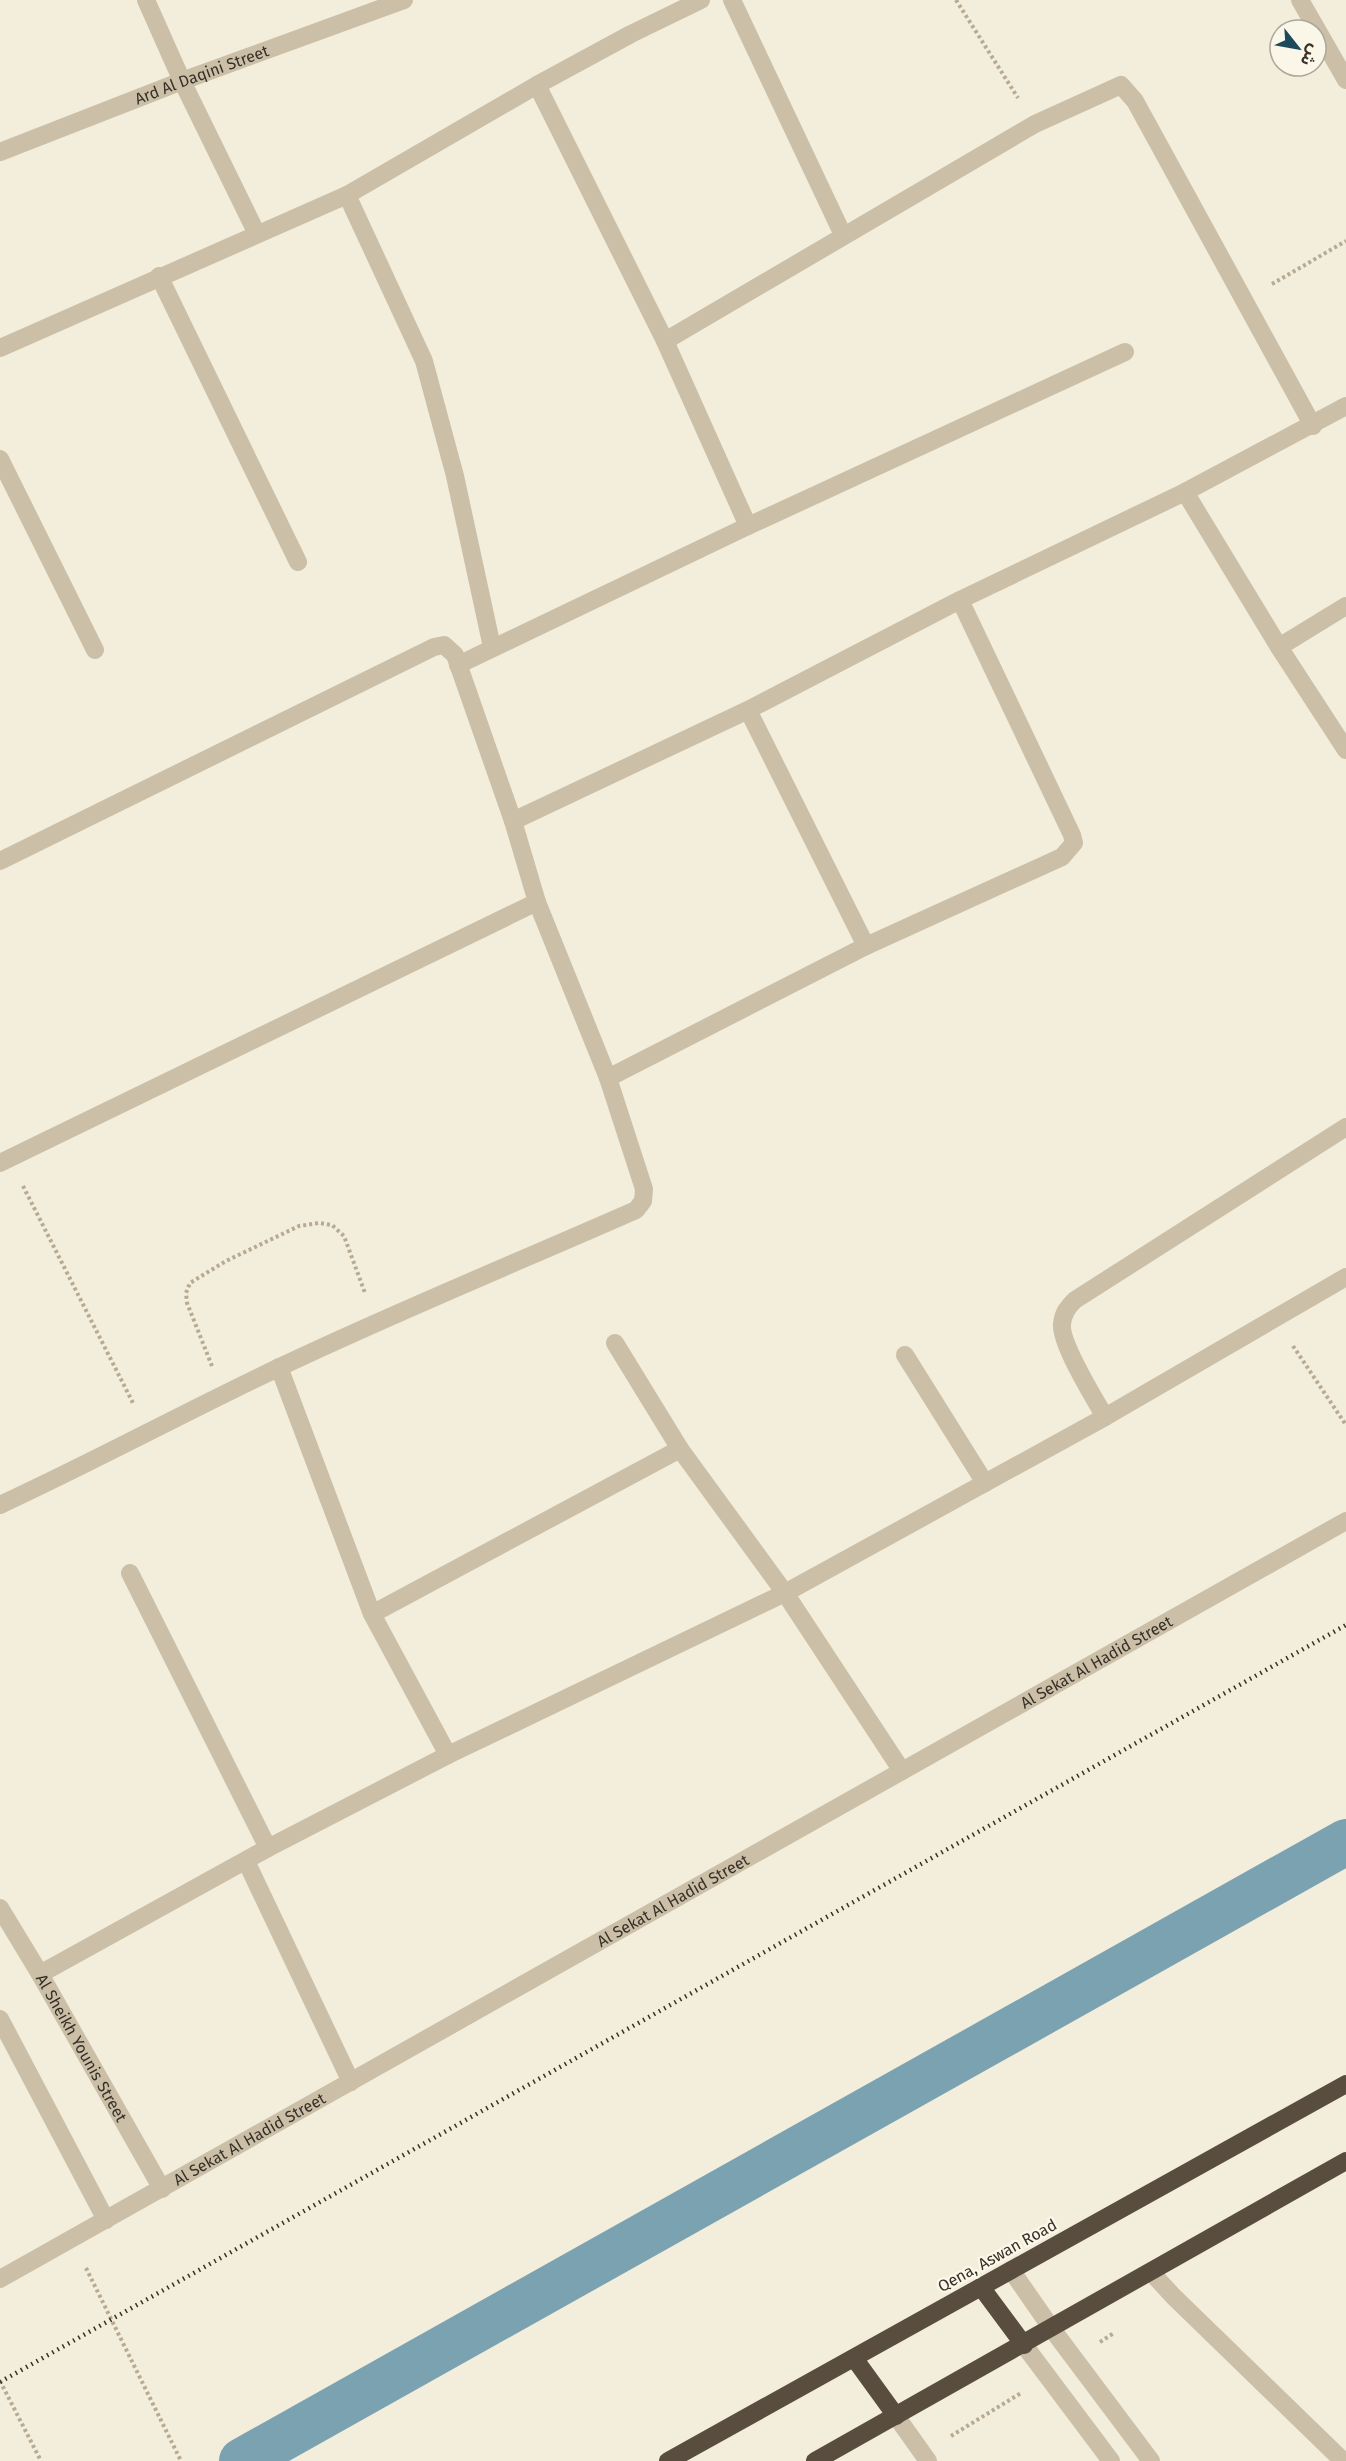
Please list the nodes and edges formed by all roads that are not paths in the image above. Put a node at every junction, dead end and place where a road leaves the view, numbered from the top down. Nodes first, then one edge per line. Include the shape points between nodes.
1 (146, 0) edge
2 (404, 0) edge
3 (701, 0) edge
4 (732, 0) edge
5 (1300, 0) edge
6 (1346, 80) edge
7 (182, 81) junction
8 (537, 85) junction
9 (0, 152) edge
10 (347, 195) junction
11 (257, 234) junction
12 (843, 235) junction
13 (159, 276) junction
14 (665, 341) junction
15 (0, 348) edge
16 (1125, 352) dead end
17 (1346, 406) edge
18 (1313, 426) junction
19 (0, 459) edge
20 (1185, 492) junction
21 (748, 526) junction
22 (298, 562) dead end
23 (960, 600) junction
24 (1346, 606) edge
25 (492, 647) junction
26 (1279, 647) junction
27 (95, 650) dead end
28 (458, 665) junction
29 (748, 710) junction
30 (1346, 750) edge
31 (513, 821) junction
32 (0, 861) edge
33 (537, 902) junction
34 (866, 946) junction
35 (608, 1078) junction
36 (1346, 1127) edge
37 (5, 1161) edge
38 (1346, 1276) edge
39 (615, 1343) dead end
40 (905, 1355) dead end
41 (279, 1367) junction
42 (1105, 1417) junction
43 (680, 1449) junction
44 (985, 1483) junction
45 (0, 1505) edge
46 (1346, 1521) edge
47 (130, 1573) dead end
48 (785, 1593) junction
49 (372, 1614) junction
50 (448, 1755) junction
51 (902, 1771) junction
52 (268, 1848) junction
53 (246, 1861) junction
54 (0, 1908) edge
55 (40, 1974) junction
56 (3, 2030) edge
57 (351, 2082) junction
58 (1346, 2084) edge
59 (1346, 2162) edge
60 (162, 2188) junction
61 (106, 2220) junction
62 (1011, 2270) junction
63 (1151, 2272) junction
64 (0, 2279) edge
65 (981, 2287) junction
66 (1052, 2330) junction
67 (1024, 2345) junction
68 (854, 2358) junction
69 (896, 2416) junction
70 (925, 2457) edge
71 (668, 2461) edge
72 (816, 2461) edge
73 (1111, 2461) edge
74 (1151, 2461) edge
75 (1343, 2461) edge

1 - 7 street
2 - 7 street, Ard Al Daqini Street
3 - 8 street
4 - 12 street
5 - 6 street
7 - 9 street, Ard Al Daqini Street
7 - 11 street
8 - 10 street
8 - 14 street
10 - 11 street
10 - 25 street via 424,361 455,476
11 - 13 street
12 - 14 street
12 - 18 street via 1035,124 1121,85 1135,101
13 - 15 street
13 - 22 street
14 - 21 street
16 - 21 street
17 - 18 street
18 - 20 street
19 - 27 street
20 - 23 street
20 - 26 street
21 - 25 street
23 - 29 street
23 - 34 street via 1074,843 1062,857
24 - 26 street
25 - 28 street
26 - 30 street
28 - 31 street
28 - 32 street via 450,648 434,647
29 - 31 street
29 - 34 street
31 - 33 street
33 - 35 street
33 - 37 street
34 - 35 street
35 - 41 street via 644,1189 643,1201 636,1210
36 - 42 street via 1065,1310 1064,1340
38 - 42 street
39 - 43 street
40 - 44 street
41 - 45 street
41 - 49 street
42 - 44 street
43 - 48 street
43 - 49 street
44 - 48 street
46 - 51 street, Al Sekat Al Hadid Street
47 - 52 street
48 - 50 street
48 - 51 street
49 - 50 street
50 - 52 street
51 - 57 street, Al Sekat Al Hadid Street
52 - 53 street
53 - 55 street
53 - 57 street
54 - 55 street, Al Sheikh Younis Street
55 - 60 street, Al Sheikh Younis Street
56 - 61 street
57 - 60 street, Al Sekat Al Hadid Street
58 - 62 highway, Qena, Aswan Road
59 - 63 highway
60 - 61 street, Al Sekat Al Hadid Street
61 - 64 street, Al Sekat Al Hadid Street
62 - 65 highway, Qena, Aswan Road
62 - 66 street
63 - 66 highway
63 - 75 street
65 - 67 highway
65 - 68 highway, Qena, Aswan Road
66 - 67 highway
66 - 74 street
67 - 69 highway
67 - 73 street
68 - 69 highway
68 - 71 highway, Qena, Aswan Road
69 - 70 street
69 - 72 highway

